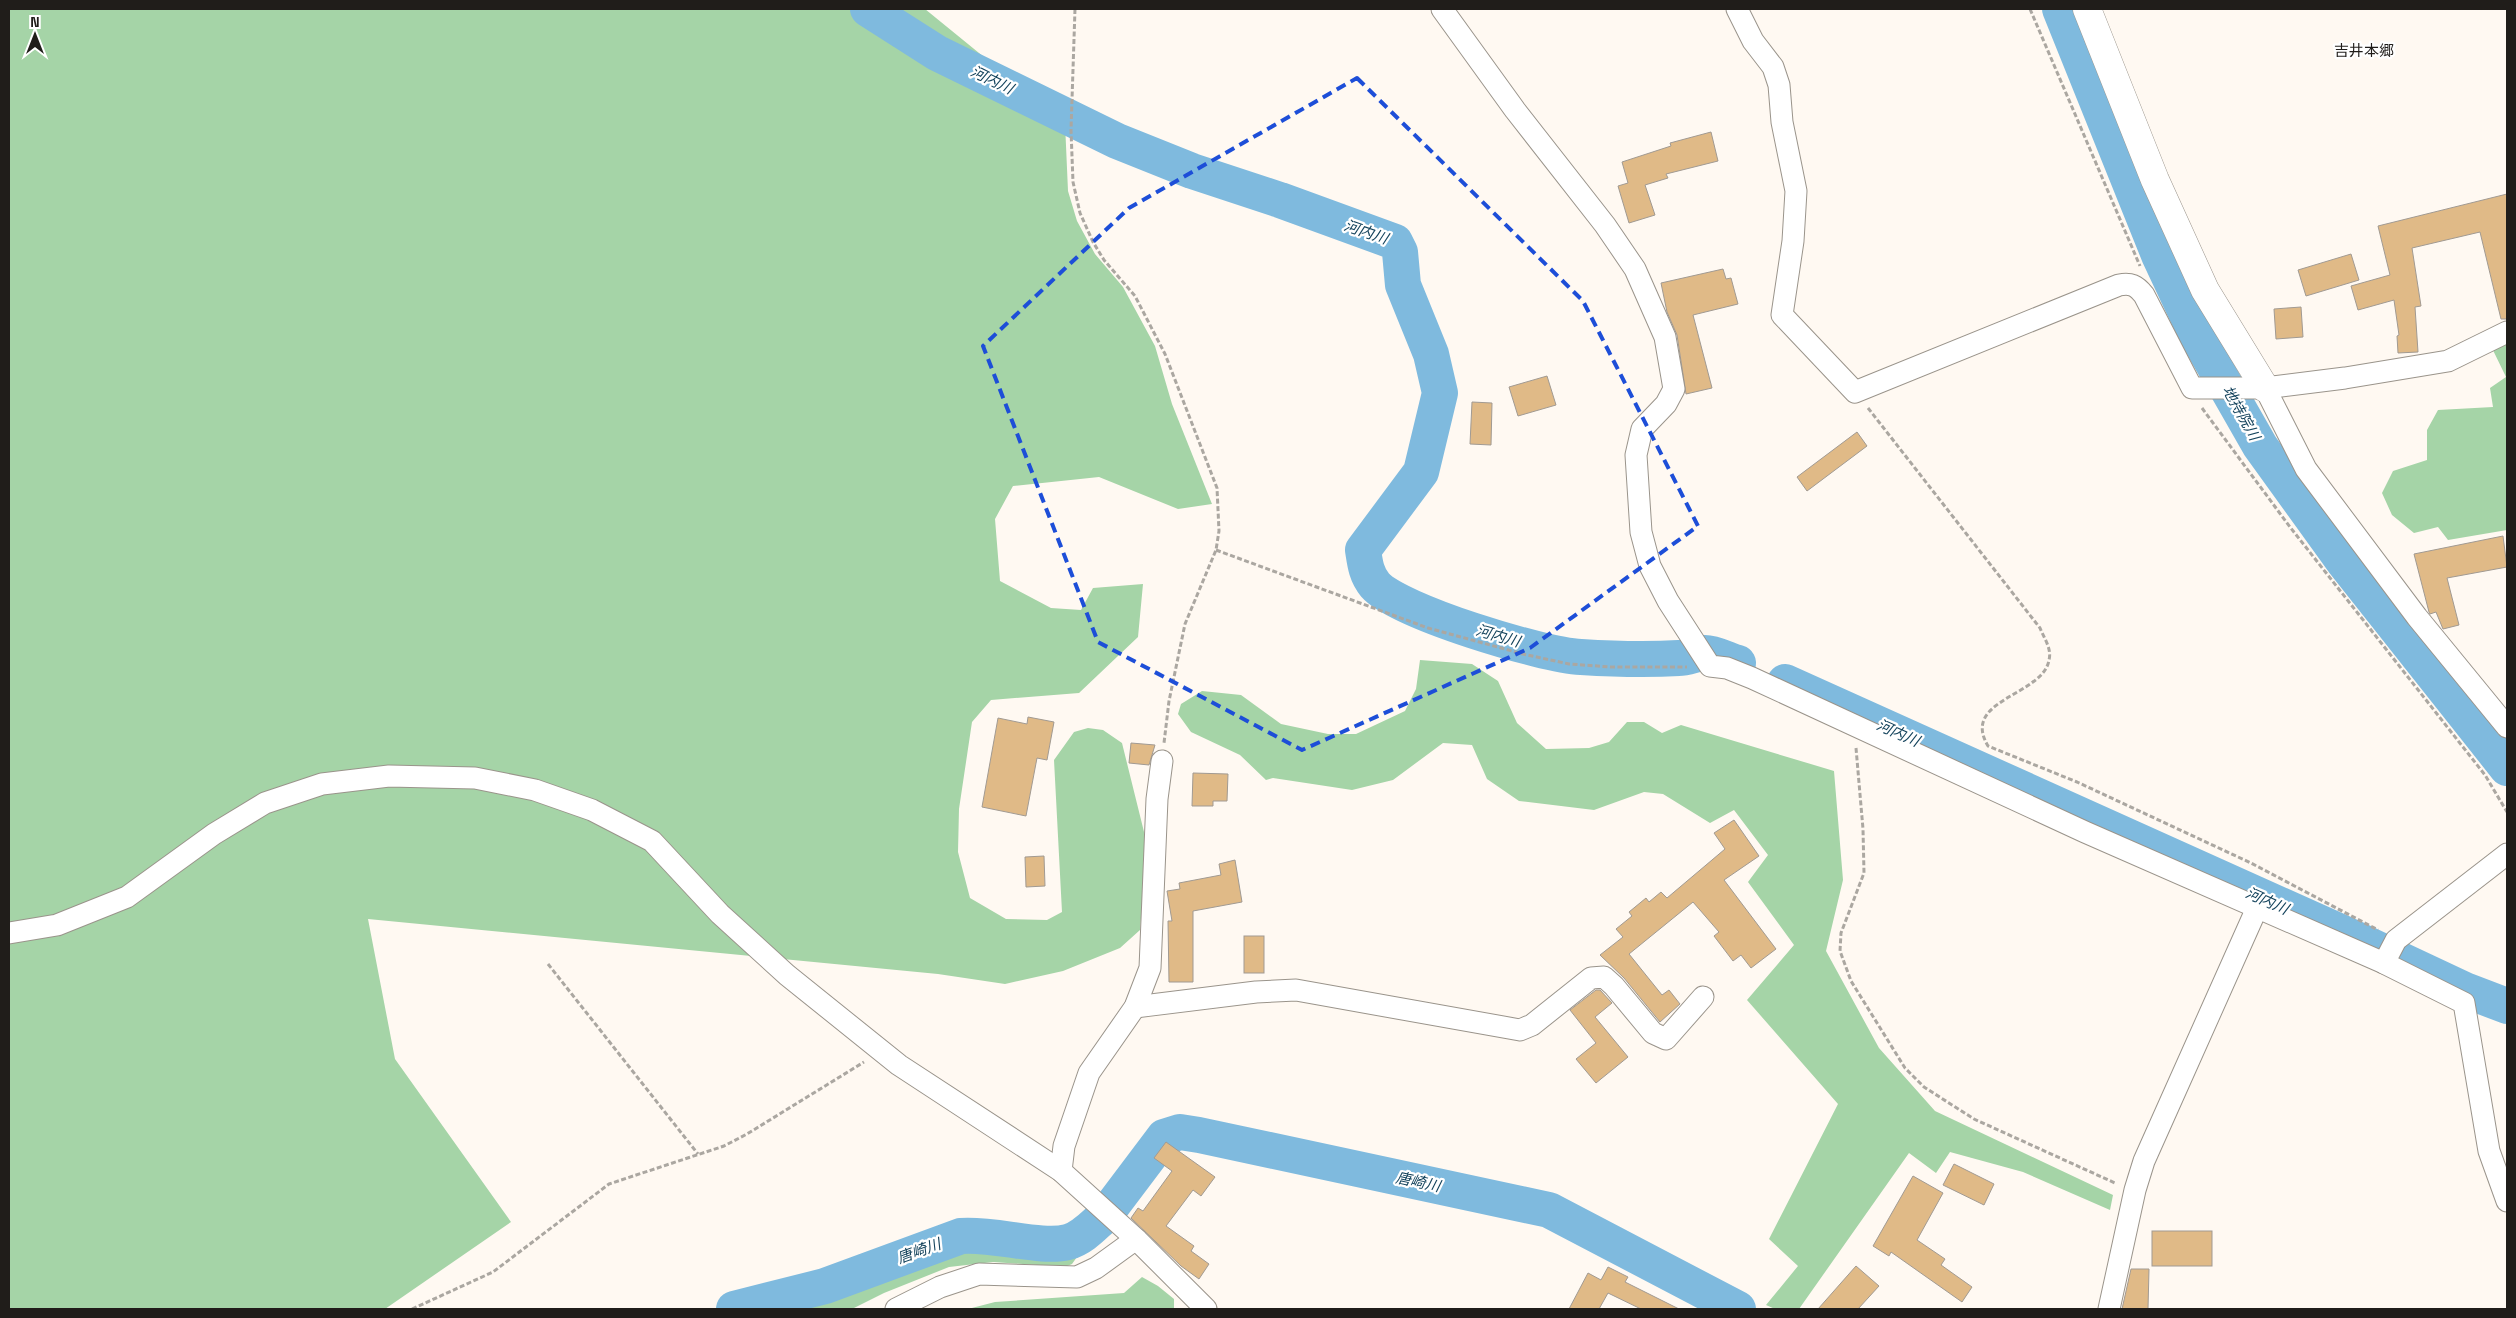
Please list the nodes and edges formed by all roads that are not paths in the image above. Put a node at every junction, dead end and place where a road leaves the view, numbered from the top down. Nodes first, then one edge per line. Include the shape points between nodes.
1 (1442, 9) edge
2 (1737, 9) edge
3 (2088, 9) edge
4 (2507, 332) edge
5 (2265, 388) junction
6 (2507, 727) edge
7 (1162, 761) road end
8 (2507, 854) edge
9 (2257, 908) junction
10 (9, 932) edge
11 (2384, 963) junction
12 (1702, 997) dead end
13 (1135, 1007) junction
14 (1061, 1171) junction
15 (2507, 1201) edge
16 (1136, 1239) junction
17 (896, 1309) edge
18 (1206, 1309) edge
19 (2109, 1309) edge

1 - 9 street via 1635,269 1665,337 1674,389 1666,404 1642,429 1636,455 1641,532 1654,574 1706,658
2 - 5 street via 1753,41 1772,67 1779,85 1782,122 1796,191 1793,241 1782,315 1855,392 2130,283 2138,287 2192,388
3 - 5 street via 2155,180 2205,290
4 - 5 street via 2448,361
5 - 6 street via 2306,469 2417,617
7 - 13 street via 1157,799 1150,968
8 - 11 street via 2396,940
9 - 11 street
9 - 19 street via 2144,1161
10 - 14 street via 58,925 127,898 214,834 265,803 322,784 389,776 476,778 535,790 592,810 652,842 720,914 788,976 899,1065
11 - 15 street via 2464,1003 2489,1150
12 - 13 street via 1666,1039 1654,1034 1604,977 1591,978 1532,1025 1520,1030 1296,990
13 - 14 street via 1089,1072 1064,1146
14 - 16 street
16 - 17 street via 1096,1268 1077,1277 979,1274 940,1287
16 - 18 street

